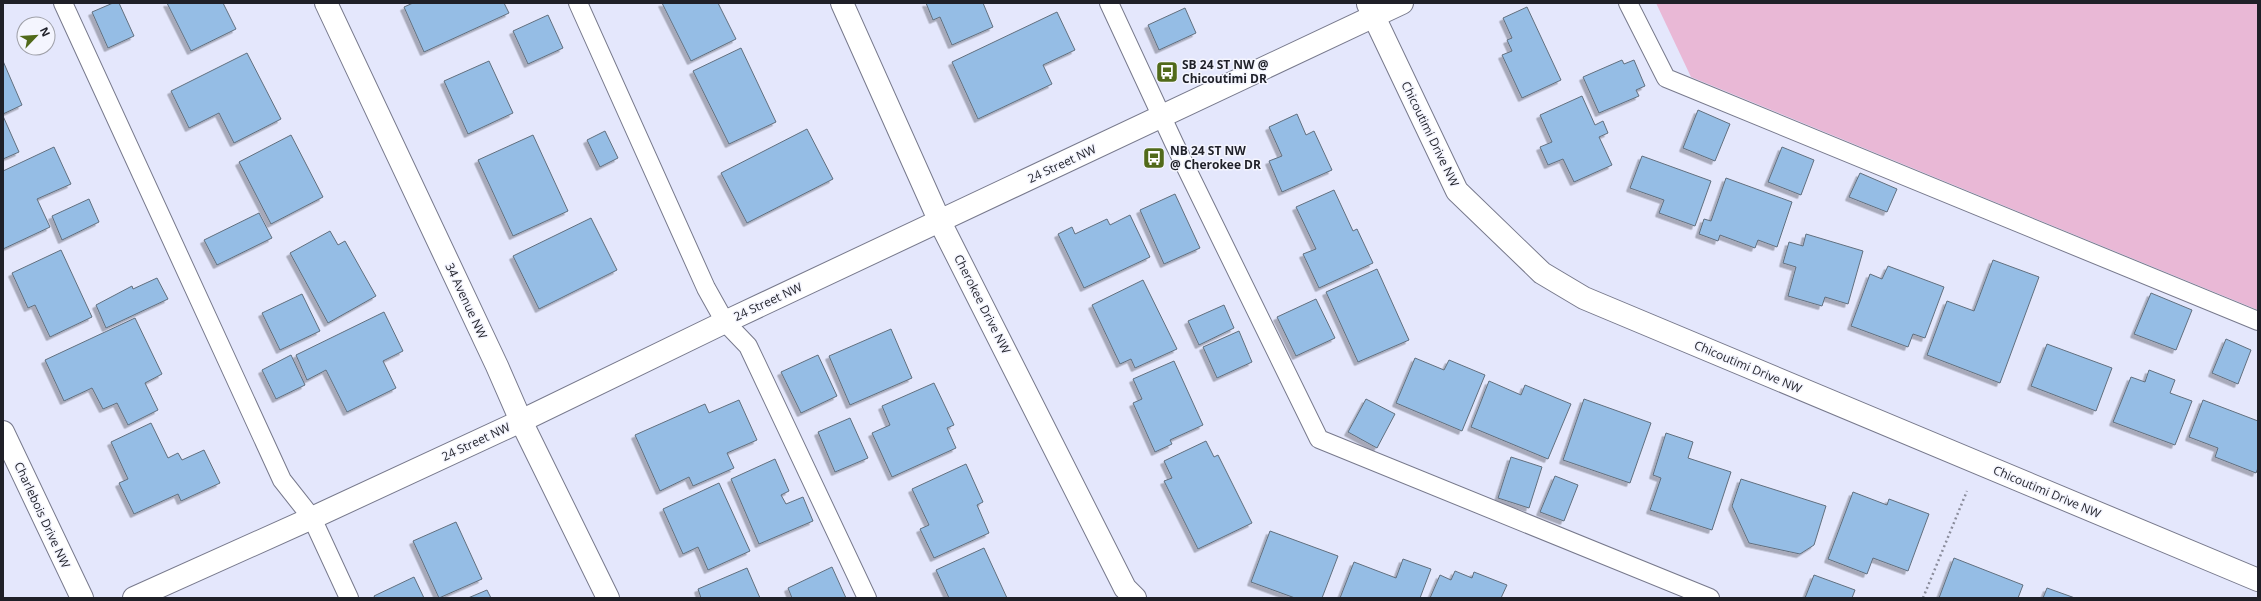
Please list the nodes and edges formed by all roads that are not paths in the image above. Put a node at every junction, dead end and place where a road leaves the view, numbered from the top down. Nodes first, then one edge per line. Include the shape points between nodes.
1 (63, 3) edge
2 (326, 3) edge
3 (578, 3) edge
4 (842, 3) edge
5 (1109, 3) edge
6 (1402, 3) edge
7 (1628, 3) edge
8 (1371, 10) edge
9 (1161, 117) junction
10 (940, 222) junction
11 (2258, 321) edge
12 (725, 322) junction
13 (520, 421) junction
14 (3, 432) edge
15 (312, 518) junction
16 (2258, 580) edge
17 (82, 598) edge
18 (134, 598) edge
19 (349, 598) edge
20 (608, 598) edge
21 (867, 598) edge
22 (1135, 598) edge
23 (1710, 598) edge

1 - 15 lane via 282,480
2 - 13 street, 34 Avenue NW via 494,359
3 - 12 lane via 706,288
4 - 10 street, Cherokee Drive NW
5 - 9 lane
6 - 8 street, 24 Street NW
7 - 11 lane via 1666,78
8 - 9 street, 24 Street NW
8 - 16 street, Chicoutimi Drive NW via 1457,191 1542,273 1584,298
9 - 10 street, 24 Street NW
9 - 23 lane via 1319,439
10 - 12 street, 24 Street NW
10 - 22 street, Cherokee Drive NW via 1125,588
12 - 13 street, 24 Street NW
12 - 21 lane via 748,346
13 - 15 street, 24 Street NW
13 - 20 street, 34 Avenue NW
14 - 17 street, Charlebois Drive NW
15 - 18 street, 24 Street NW
15 - 19 lane

